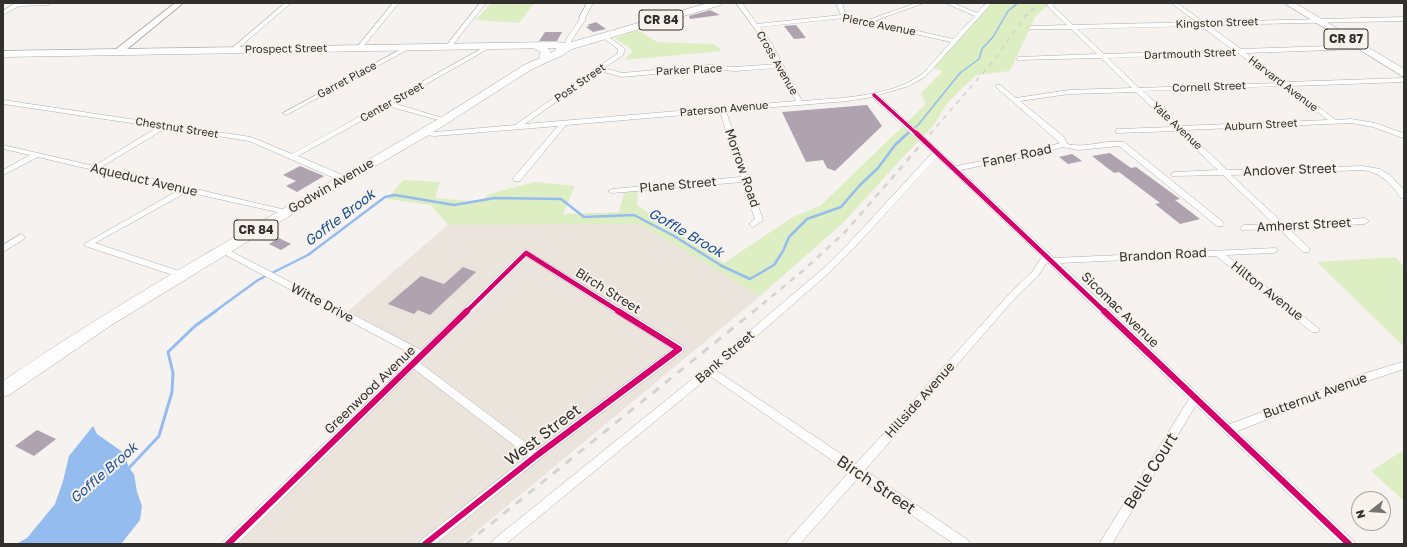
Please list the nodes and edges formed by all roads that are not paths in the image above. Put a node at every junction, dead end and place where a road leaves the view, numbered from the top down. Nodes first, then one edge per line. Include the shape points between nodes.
1 (19, 3) edge
2 (48, 3) edge
3 (179, 3) edge
4 (288, 3) edge
5 (396, 3) edge
6 (483, 3) edge
7 (590, 3) edge
8 (718, 3) edge
9 (739, 3) edge
10 (839, 3) edge
11 (921, 3) edge
12 (948, 3) edge
13 (989, 3) edge
14 (1052, 3) edge
15 (1174, 3) edge
16 (1289, 3) edge
17 (705, 5) edge
18 (3, 13) edge
19 (978, 15) junction
20 (844, 16) junction
21 (1404, 19) edge
22 (1317, 20) junction
23 (869, 21) junction
24 (1202, 23) junction
25 (755, 26) junction
26 (1072, 27) junction
27 (1031, 28) dead end
28 (574, 34) junction
29 (599, 38) junction
30 (955, 41) junction
31 (490, 46) junction
32 (533, 46) junction
33 (569, 46) junction
34 (448, 47) junction
35 (1360, 47) junction
36 (359, 48) junction
37 (407, 48) junction
38 (233, 50) junction
39 (118, 52) junction
40 (1240, 52) junction
41 (3, 54) edge
42 (1103, 56) junction
43 (541, 59) junction
44 (1019, 60) dead end
45 (780, 66) junction
46 (599, 69) junction
47 (1402, 72) edge
48 (1404, 80) edge
49 (1284, 84) junction
50 (998, 86) dead end
51 (1138, 90) junction
52 (874, 95) junction
53 (1015, 100) junction
54 (3, 102) edge
55 (800, 103) junction
56 (388, 104) junction
57 (722, 109) junction
58 (286, 113) dead end
59 (444, 120) junction
60 (565, 122) junction
61 (1334, 122) junction
62 (165, 126) junction
63 (517, 127) junction
64 (1179, 128) junction
65 (1119, 131) dead end
66 (423, 133) junction
67 (1400, 135) dead end
68 (1063, 145) junction
69 (3, 147) edge
70 (937, 152) junction
71 (36, 155) junction
72 (293, 156) junction
73 (95, 168) junction
74 (954, 169) junction
75 (3, 173) edge
76 (1226, 173) junction
77 (1175, 174) dead end
78 (344, 179) junction
79 (516, 179) dead end
80 (745, 179) junction
81 (1401, 188) edge
82 (184, 190) junction
83 (612, 191) dead end
84 (1404, 196) edge
85 (286, 212) junction
86 (1365, 221) dead end
87 (753, 224) dead end
88 (1220, 224) dead end
89 (1282, 226) junction
90 (1244, 228) dead end
91 (21, 237) dead end
92 (3, 249) edge
93 (223, 250) junction
94 (1273, 250) dead end
95 (1306, 250) dead end
96 (526, 253) joint
97 (1218, 253) junction
98 (1050, 258) junction
99 (182, 275) junction
100 (1315, 330) dead end
101 (679, 349) joint
102 (422, 355) junction
103 (413, 363) junction
104 (1402, 366) dead end
105 (710, 371) junction
106 (4, 388) edge
107 (1196, 397) junction
108 (1229, 428) junction
109 (536, 456) junction
110 (856, 472) junction
111 (228, 544) edge
112 (425, 544) edge
113 (498, 544) edge
114 (792, 544) edge
115 (964, 544) edge
116 (1105, 544) edge
117 (1349, 544) edge

1 - 2 street
1 - 18 street
3 - 39 street
4 - 38 street
5 - 36 street
6 - 34 street
7 - 28 street
8 - 17 main road, Godwin Avenue / CR 84
9 - 25 street, Cross Avenue
10 - 20 street
11 - 23 street
12 - 19 street
13 - 19 street, Paterson Avenue
14 - 26 street, Yale Avenue via 1051,7
15 - 24 street, Harvard Avenue
16 - 22 main road, CR 87
17 - 29 main road, Godwin Avenue / CR 84
19 - 30 street, Paterson Avenue
20 - 23 street, Pierce Avenue
20 - 25 street, Pierce Avenue
21 - 22 street, Kingston Street
22 - 24 street, Kingston Street
22 - 35 main road, CR 87
23 - 30 street, Pierce Avenue
24 - 26 street, Kingston Street
24 - 40 street, Harvard Avenue
25 - 45 street, Cross Avenue via 769,44
26 - 27 street, Kingston Street
26 - 42 street, Yale Avenue
28 - 29 street via 580,38
28 - 33 street via 568,41
29 - 33 main road, Godwin Avenue / CR 84
29 - 46 street, Post Street via 621,48 622,52
30 - 52 street, Paterson Avenue via 924,75 898,88
31 - 32 main road, Prospect Street
31 - 34 main road, Prospect Street
31 - 56 street, Center Street
32 - 33 main road, Prospect Street
32 - 43 main road via 545,50
33 - 43 main road, Godwin Avenue / CR 84 via 555,50
34 - 37 main road, Prospect Street
35 - 40 street, Dartmouth Street
35 - 47 main road, CR 87
36 - 37 main road, Prospect Street
36 - 38 main road, Prospect Street
37 - 58 street, Garret Place
38 - 39 main road, Prospect Street
39 - 41 main road, Prospect Street
40 - 42 street, Dartmouth Street
40 - 49 street, Harvard Avenue
42 - 44 street, Dartmouth Street
42 - 51 street, Yale Avenue
43 - 59 main road, Godwin Avenue / CR 84
45 - 46 street, Parker Place via 735,69 708,67 622,75
45 - 55 street, Cross Avenue
46 - 63 street, Post Street
48 - 49 street, Cornell Street
49 - 51 street, Cornell Street
49 - 61 street, Harvard Avenue
50 - 53 street, Faner Road
51 - 53 street, Cornell Street via 1069,92
51 - 64 street, Yale Avenue
52 - 55 street, Paterson Avenue
52 - 70 street, Sicomac Avenue
53 - 68 street, Faner Road via 1061,139
54 - 62 street, Chestnut Street
55 - 57 street, Paterson Avenue
56 - 59 street
56 - 72 street, Center Street
57 - 60 street, Paterson Avenue
57 - 80 street, Morrow Road
59 - 66 main road, Godwin Avenue / CR 84
60 - 63 street, Paterson Avenue
60 - 79 street
61 - 64 street, Auburn Street
61 - 67 street, Auburn Street via 1368,123
62 - 72 street, Chestnut Street via 251,139
62 - 73 street
63 - 66 street, Paterson Avenue
64 - 65 street, Auburn Street
64 - 76 street, Yale Avenue
66 - 78 main road, Godwin Avenue / CR 84
68 - 74 street, Faner Road
68 - 88 street via 1083,149 1121,144
69 - 71 street, Aqueduct Avenue
70 - 74 street, Sicomac Avenue
70 - 105 street, Bank Street via 838,259
71 - 73 street, Aqueduct Avenue
71 - 75 street
72 - 78 street, Chestnut Street
73 - 82 street, Aqueduct Avenue
74 - 98 street, Sicomac Avenue
76 - 77 street, Andover Street
76 - 81 street, Andover Street via 1363,168 1388,175
76 - 89 street, Yale Avenue
78 - 85 main road, Godwin Avenue / CR 84
80 - 83 street, Plane Street
80 - 87 street, Morrow Road via 759,220
81 - 84 street, Andover Street
82 - 85 street, Aqueduct Avenue
82 - 99 street via 88,244
85 - 93 main road, Godwin Avenue / CR 84
86 - 89 street, Amherst Street
89 - 90 street, Amherst Street
89 - 95 street, Yale Avenue
91 - 92 street
93 - 99 main road, Godwin Avenue / CR 84
93 - 102 street, Witte Drive
94 - 97 street, Brandon Road
96 - 101 street, Birch Street
96 - 102 street, Greenwood Avenue
97 - 98 street, Brandon Road
97 - 100 street, Hilton Avenue
98 - 107 street, Sicomac Avenue
98 - 110 street, Hillside Avenue via 1014,294
99 - 106 main road, Godwin Avenue / CR 84
101 - 109 street, West Street
102 - 103 street, Greenwood Avenue
103 - 109 street
103 - 111 street, Greenwood Avenue
104 - 108 street, Butternut Avenue
105 - 110 street, Birch Street
105 - 113 street, Bank Street
107 - 108 street, Sicomac Avenue
107 - 116 street, Belle Court
108 - 117 street, Sicomac Avenue
109 - 112 street, West Street
110 - 114 street, Hillside Avenue
110 - 115 street, Birch Street

